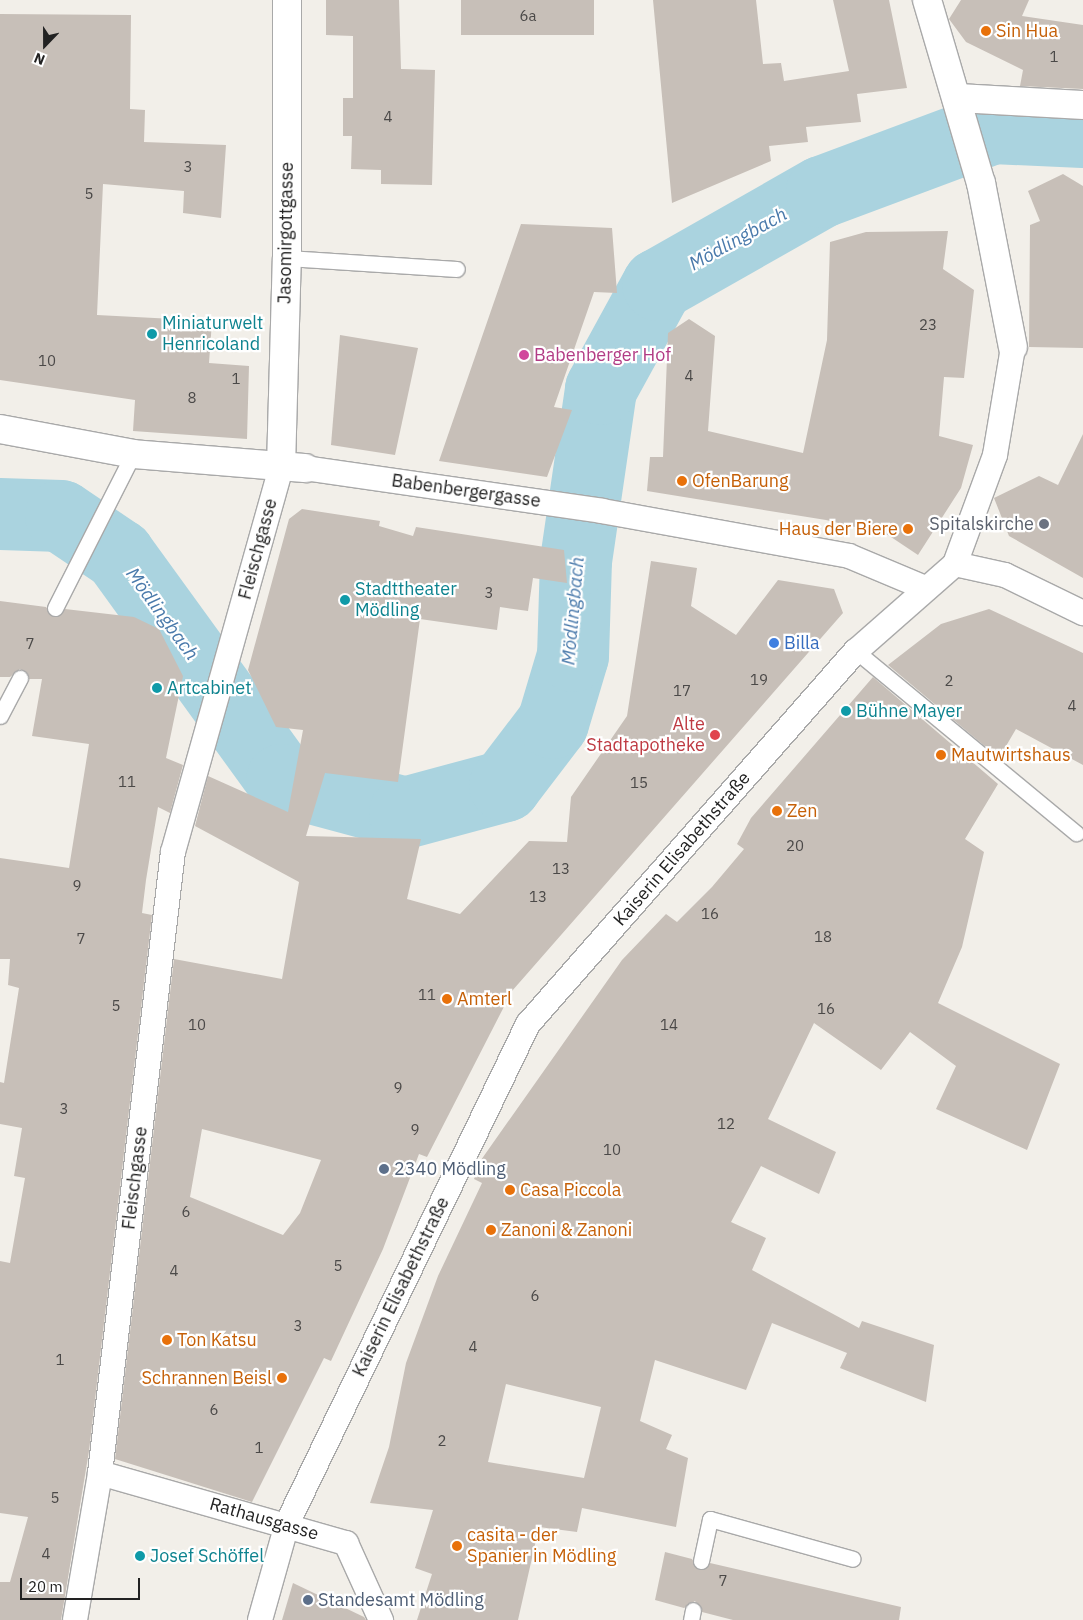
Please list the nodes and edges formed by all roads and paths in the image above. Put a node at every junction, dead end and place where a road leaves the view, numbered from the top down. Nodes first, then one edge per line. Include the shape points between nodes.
1 (286, 0) edge
2 (927, 0) edge
3 (1083, 105) edge
4 (961, 106) junction
5 (287, 258) junction
6 (457, 269) dead end
7 (1013, 346) joint
8 (0, 429) edge
9 (133, 454) junction
10 (293, 467) junction
11 (955, 564) junction
12 (925, 588) junction
13 (55, 608) dead end
14 (1083, 614) edge
15 (856, 651) junction
16 (20, 678) dead end
17 (0, 716) edge
18 (1076, 833) dead end
19 (100, 1474) junction
20 (287, 1524) junction
21 (854, 1559) dead end
22 (701, 1561) dead end
23 (75, 1620) edge
24 (260, 1620) edge
25 (381, 1620) edge

1 - 5 street, Jasomirgottgasse
2 - 4 street
3 - 4 street
4 - 7 street via 982,183
5 - 6 lane
5 - 10 street, Jasomirgottgasse
7 - 11 street via 995,455
8 - 9 street, Babenbergergasse
9 - 10 street, Babenbergergasse
9 - 13 lane
10 - 12 street, Babenbergergasse via 602,511 849,556
10 - 19 street, Fleischgasse via 234,632 174,852
11 - 12 street, Kaiserin Elisabethstraße
11 - 14 street via 1005,575
12 - 15 street, Kaiserin Elisabethstraße
15 - 18 lane
15 - 20 street, Kaiserin Elisabethstraße via 528,1024
16 - 17 lane
19 - 20 street, Rathausgasse
19 - 23 street, Fleischgasse
20 - 24 street, Kaiserin Elisabethstraße
20 - 25 street, Rathausgasse via 346,1543
21 - 22 lane via 710,1519

